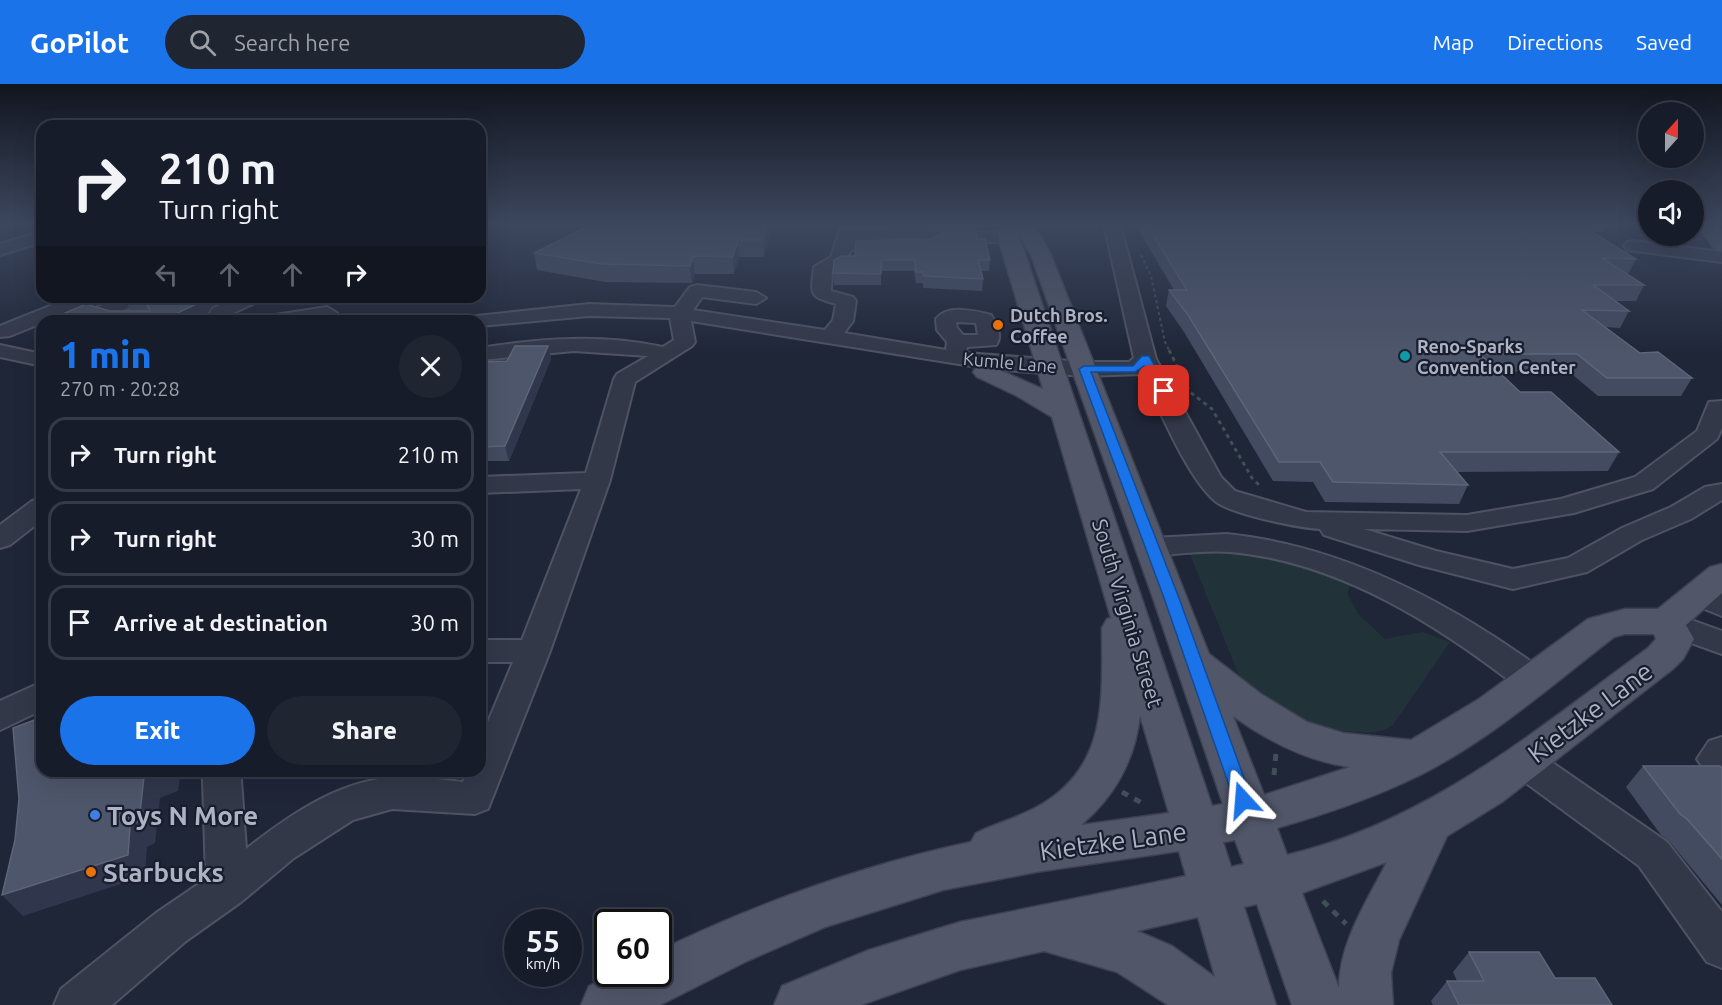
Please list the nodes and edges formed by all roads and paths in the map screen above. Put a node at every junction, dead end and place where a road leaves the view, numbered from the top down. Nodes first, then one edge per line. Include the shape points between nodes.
1 (823, 267) edge
2 (1026, 267) edge
3 (1123, 267) edge
4 (1147, 267) edge
5 (756, 298) dead end
6 (76, 303) edge
7 (124, 303) edge
8 (239, 303) edge
9 (102, 312) junction
10 (327, 313) dead end
11 (50, 315) edge
12 (92, 315) edge
13 (116, 315) edge
14 (221, 315) edge
15 (314, 315) edge
16 (473, 315) edge
17 (682, 320) junction
18 (36, 322) edge
19 (486, 332) edge
20 (831, 336) junction
21 (1, 338) edge
22 (36, 338) edge
23 (989, 341) dead end
24 (956, 349) junction
25 (486, 353) edge
26 (667, 354) junction
27 (36, 357) edge
28 (1145, 359) junction
29 (1062, 370) junction
30 (986, 372) junction
31 (1717, 407) dead end
32 (1065, 414) junction
33 (597, 480) junction
34 (486, 485) edge
35 (1262, 489) dead end
36 (1722, 492) edge
37 (36, 512) edge
38 (1306, 519) junction
39 (0, 539) edge
40 (1152, 547) junction
41 (1119, 588) junction
42 (1714, 592) edge
43 (1666, 622) junction
44 (1722, 644) edge
45 (486, 651) edge
46 (534, 651) junction
47 (1192, 660) junction
48 (1532, 680) junction
49 (36, 698) edge
50 (0, 717) edge
51 (1722, 751) edge
52 (1415, 756) junction
53 (1524, 762) junction
54 (1722, 767) edge
55 (486, 771) edge
56 (221, 777) edge
57 (483, 777) edge
58 (1113, 788) dead end
59 (1143, 803) dead end
60 (1249, 817) junction
61 (1430, 823) junction
62 (1196, 829) junction
63 (940, 870) junction
64 (1272, 880) junction
65 (226, 889) junction
66 (1214, 892) junction
67 (1323, 901) dead end
68 (1038, 928) junction
69 (1352, 928) dead end
70 (1722, 947) edge
71 (77, 1005) edge
72 (608, 1005) edge
73 (801, 1005) edge
74 (1206, 1005) edge
75 (1249, 1005) edge
76 (1318, 1005) edge
77 (1366, 1005) edge

1 - 20 street via 821,294 846,301 843,321
2 - 29 main road, South Virginia Street
3 - 28 street
4 - 35 path via 1165,342 1190,392 1212,409
5 - 17 street via 697,291
6 - 11 street
7 - 9 street
8 - 14 street
9 - 12 street
9 - 13 street
10 - 15 street
16 - 17 street via 589,310
17 - 19 street via 583,323
17 - 20 street, Kumle Lane
17 - 26 street via 685,342
17 - 30 street, Kumle Lane
18 - 21 street
20 - 24 street, Kumle Lane
21 - 22 street
21 - 27 street
23 - 24 street
24 - 29 street, Kumle Lane via 1014,365
25 - 26 street via 593,344
26 - 33 street via 625,379
28 - 29 street via 1135,369
28 - 38 street via 1210,481 1226,497
29 - 30 street, Kumle Lane
29 - 32 main road, South Virginia Street
29 - 40 main road, South Virginia Street
30 - 32 main road
31 - 38 street via 1708,434 1644,483 1564,507 1467,523
32 - 41 main road, South Virginia Street
33 - 34 street
33 - 46 street
36 - 38 street via 1577,565 1513,579 1429,560
37 - 39 street
40 - 47 main road, South Virginia Street
40 - 48 street via 1213,542 1311,559 1353,575 1462,629
41 - 62 main road, South Virginia Street
41 - 63 main road via 1122,711 1110,760 1100,780 1057,818
42 - 43 main road
43 - 44 street
43 - 48 main road, Kietzke Lane via 1613,622
43 - 53 main road, Kietzke Lane via 1675,639 1670,650
45 - 46 street
46 - 55 street
47 - 52 main road via 1251,710 1309,742 1377,756
47 - 60 main road, South Virginia Street
48 - 52 main road, Kietzke Lane via 1467,727
49 - 50 street
51 - 54 street via 1715,759
52 - 60 main road, Kietzke Lane via 1377,775
53 - 61 main road, Kietzke Lane
53 - 70 street via 1653,854
56 - 65 street
57 - 65 street via 475,798 384,794 342,805
58 - 59 path
60 - 62 main road, Kietzke Lane
60 - 64 main road, South Virginia Street
61 - 64 main road, Kietzke Lane via 1312,870
61 - 77 main road via 1374,939 1365,973
62 - 63 main road, Kietzke Lane
62 - 66 main road, South Virginia Street
63 - 72 main road, Kietzke Lane via 758,929
64 - 66 main road, Kietzke Lane
64 - 76 main road, South Virginia Street
65 - 71 street via 171,927
66 - 68 main road, Kietzke Lane
66 - 75 main road, South Virginia Street
67 - 69 path
68 - 73 main road, Kietzke Lane via 960,946 869,975
68 - 74 main road via 1101,940 1140,954

